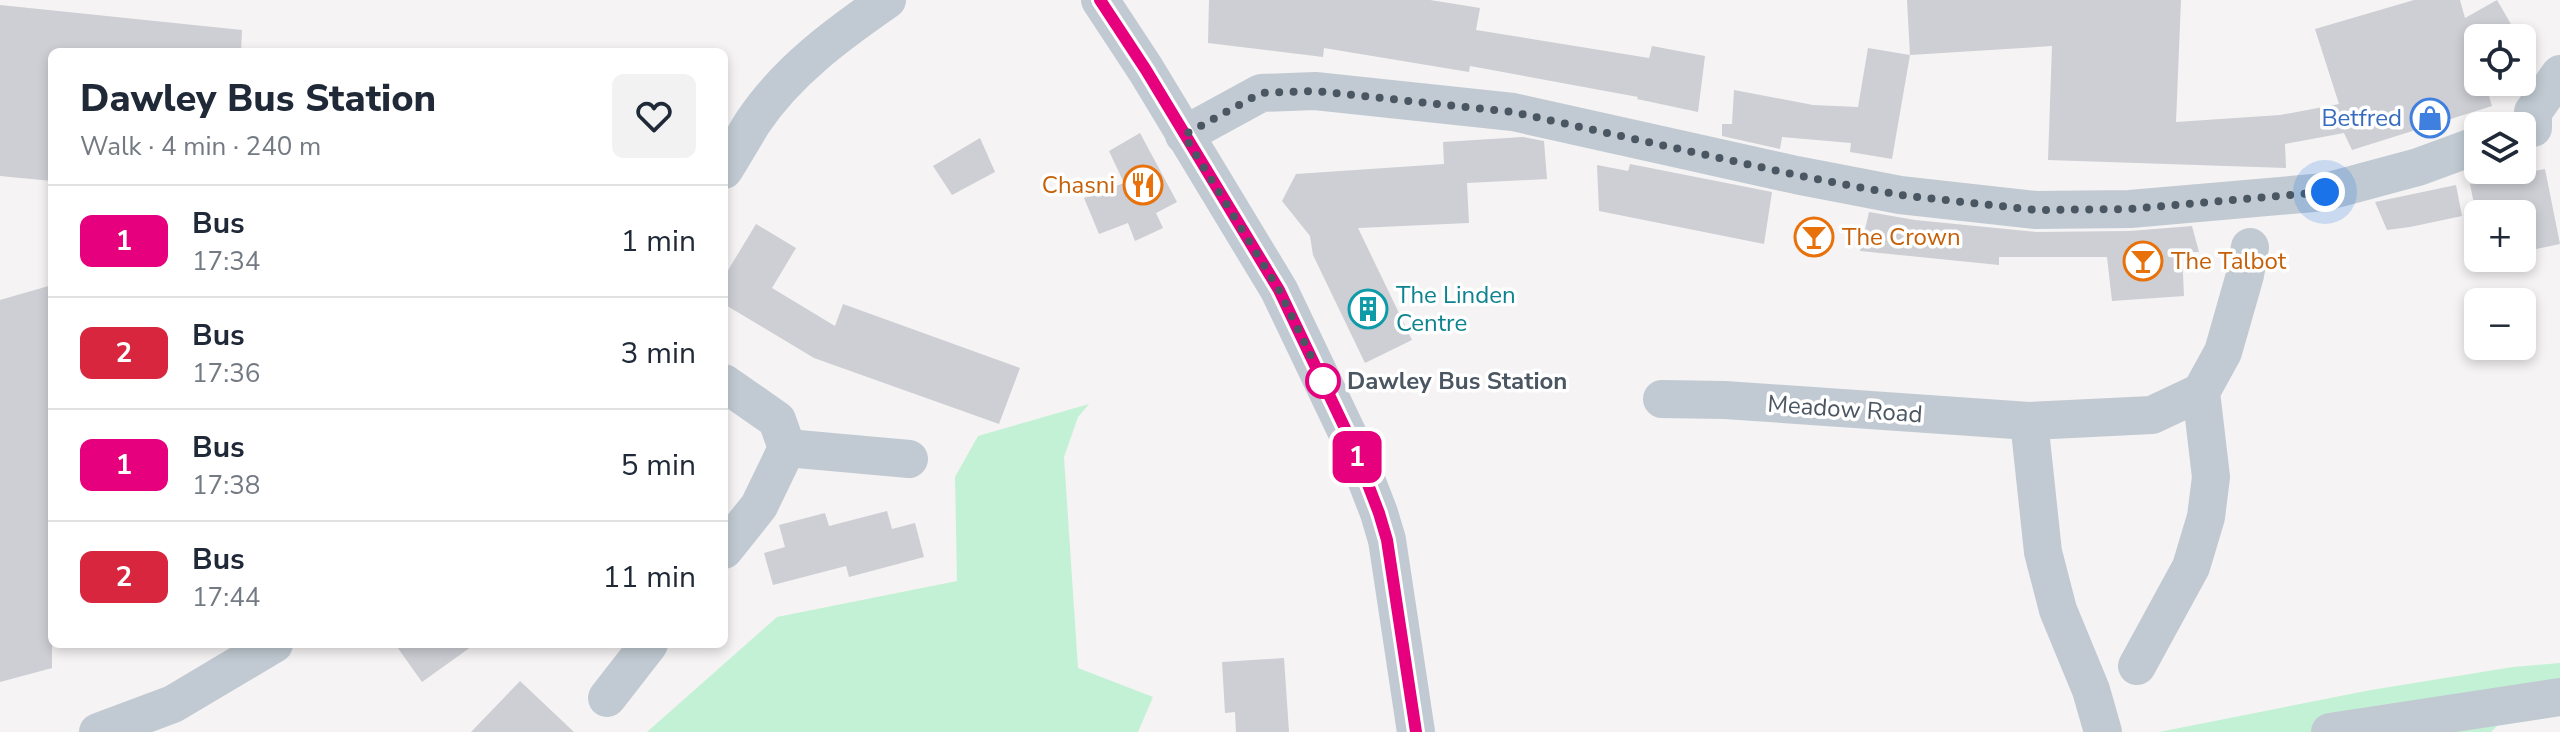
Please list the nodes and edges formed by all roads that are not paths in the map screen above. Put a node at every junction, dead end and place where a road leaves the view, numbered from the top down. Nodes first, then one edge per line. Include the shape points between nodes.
1 (887, 0) edge
2 (1106, 2) edge
3 (2560, 74) edge
4 (2538, 132) edge
5 (1184, 135) junction
6 (2464, 150) edge
7 (728, 163) edge
8 (2250, 247) dead end
9 (728, 386) edge
10 (2201, 392) junction
11 (1662, 399) dead end
12 (2029, 421) junction
13 (787, 448) junction
14 (909, 459) dead end
15 (728, 545) edge
16 (267, 648) edge
17 (645, 648) edge
18 (2137, 666) dead end
19 (2560, 697) edge
20 (607, 698) dead end
21 (98, 732) edge
22 (1416, 732) edge
23 (2103, 732) edge
24 (2330, 732) edge

1 - 7 street via 834,37 782,86
2 - 5 street
3 - 4 street via 2533,112
5 - 6 street via 1261,93 1315,91 1513,112 1885,192 2036,210 2130,209 2325,192
5 - 22 street via 1279,290 1379,513
8 - 10 street via 2223,352
9 - 13 street via 777,420
10 - 12 street, Meadow Road via 2152,415
10 - 18 street via 2211,477 2206,517 2191,567
11 - 12 street, Meadow Road
12 - 23 street via 2043,552 2058,610
13 - 14 street
13 - 15 street via 759,506
16 - 21 street via 173,704
17 - 20 street
19 - 24 street

